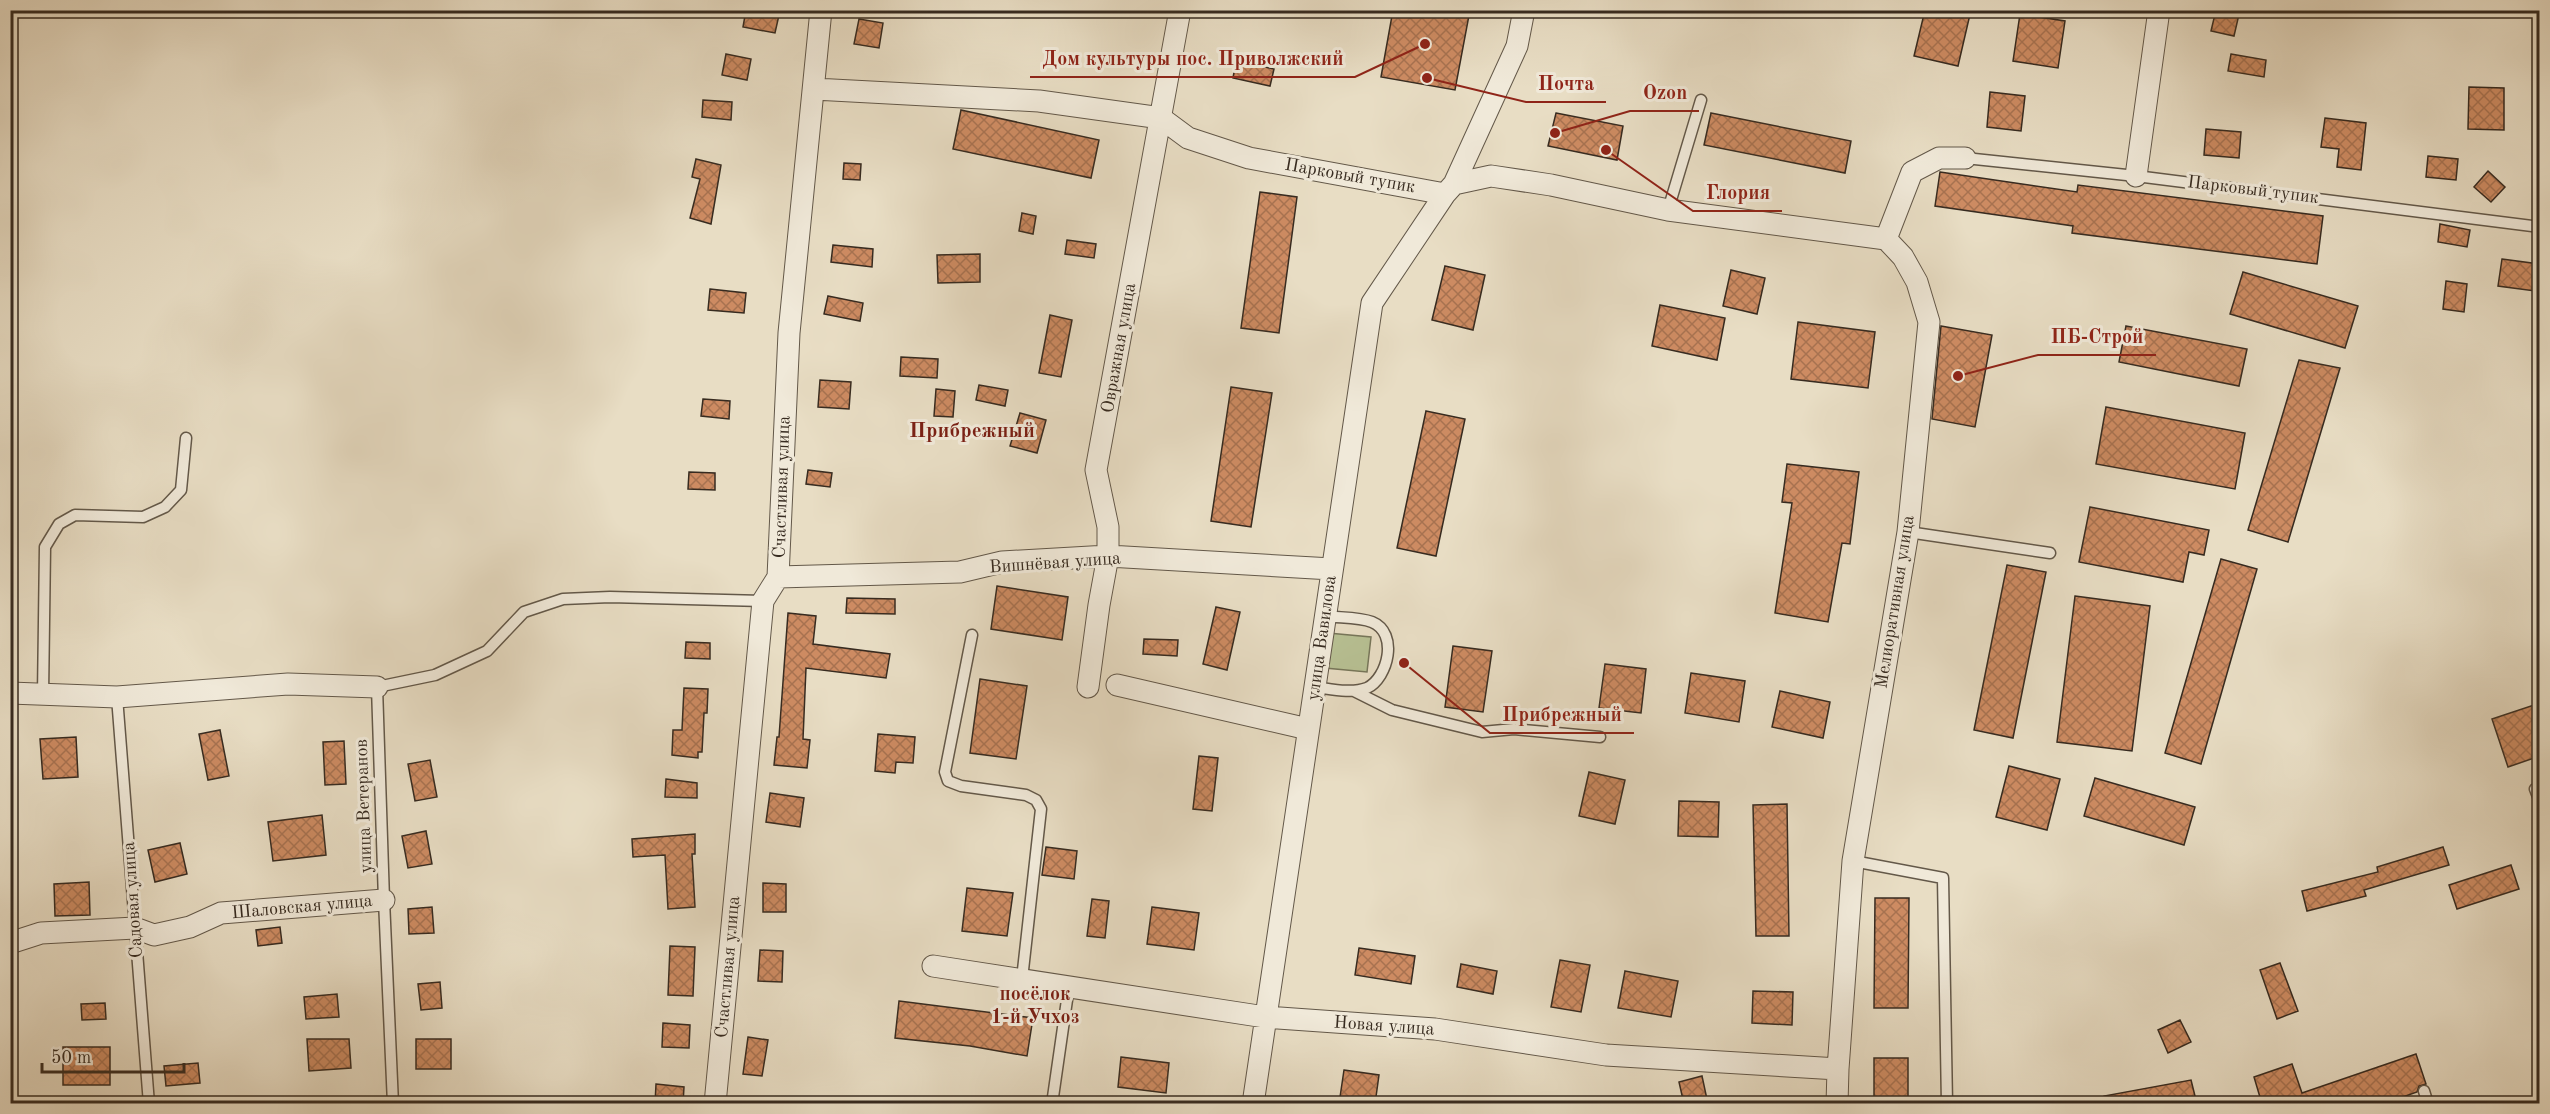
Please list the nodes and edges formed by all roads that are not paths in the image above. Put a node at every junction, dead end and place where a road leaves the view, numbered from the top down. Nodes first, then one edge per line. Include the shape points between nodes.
1 (821, 10) edge
2 (1180, 10) edge
3 (1524, 10) edge
4 (2159, 10) edge
5 (814, 89) junction
6 (1701, 100) dead end
7 (1161, 118) junction
8 (1965, 158) joint
9 (2136, 176) junction
10 (1449, 189) junction
11 (1668, 210) junction
12 (2540, 227) edge
13 (1886, 239) junction
14 (186, 438) dead end
15 (1908, 532) junction
16 (2050, 553) dead end
17 (1108, 556) junction
18 (1332, 569) junction
19 (778, 577) junction
20 (763, 601) junction
21 (1325, 616) junction
22 (972, 635) dead end
23 (1117, 685) dead end
24 (377, 687) junction
25 (1088, 687) dead end
26 (1315, 687) junction
27 (1354, 691) junction
28 (10, 693) edge
29 (43, 696) junction
30 (117, 697) junction
31 (1308, 729) junction
32 (1600, 736) dead end
33 (2535, 789) dead end
34 (2540, 802) edge
35 (1853, 861) junction
36 (384, 900) junction
37 (135, 928) junction
38 (10, 943) edge
39 (933, 966) dead end
40 (1022, 979) junction
41 (1069, 986) junction
42 (1265, 1017) junction
43 (1838, 1069) junction
44 (2424, 1091) dead end
45 (148, 1104) edge
46 (393, 1104) edge
47 (715, 1104) edge
48 (1052, 1104) edge
49 (1253, 1104) edge
50 (1838, 1104) edge
51 (1947, 1104) edge
52 (2428, 1104) edge

1 - 5 street, Счастливая улица
2 - 7 street, Овражная улица
3 - 10 street, улица Вавилова via 1517,46
4 - 9 street
5 - 7 street, Парковый тупик via 1039,101
5 - 19 street, Счастливая улица via 789,333
6 - 11 lane
7 - 10 street, Парковый тупик via 1188,138 1249,158
7 - 17 street, Овражная улица via 1096,470 1108,527
8 - 9 lane, Парковый тупик
8 - 13 street via 1939,158 1912,172
9 - 12 lane, Парковый тупик
10 - 11 street, Парковый тупик via 1491,176
10 - 18 street, улица Вавилова via 1372,303
11 - 13 street, Парковый тупик
13 - 15 street, Мелиоративная улица via 1903,257 1917,282 1929,322
14 - 29 lane via 181,490 165,507 143,517 75,515 60,524 45,547
15 - 16 lane
15 - 35 street, Мелиоративная улица
17 - 18 street, Вишнёвая улица
17 - 19 street, Вишнёвая улица via 1002,562 960,572
17 - 25 street, Овражная улица
18 - 21 street, улица Вавилова
19 - 20 street, Счастливая улица
20 - 24 lane via 562,599 525,612 487,651 435,675
20 - 47 street, Счастливая улица
21 - 26 street, улица Вавилова
21 - 27 lane via 1372,622 1382,628 1387,638 1387,657 1380,677
22 - 40 lane via 945,772 948,781 961,786 1026,795 1036,800 1041,809
23 - 31 street
24 - 30 street via 288,684
24 - 36 lane, улица Ветеранов
26 - 27 lane
26 - 31 street, улица Вавилова
27 - 32 lane via 1392,710 1482,732 1514,729
28 - 29 street
29 - 30 street
30 - 37 lane, Садовая улица
31 - 42 street, улица Вавилова
33 - 34 lane
35 - 43 street, Мелиоративная улица
35 - 51 lane via 1943,878
36 - 37 street, Шаловская улица via 221,913 190,927 154,935
36 - 46 lane, улица Ветеранов
37 - 38 street, Шаловская улица via 41,933
37 - 45 lane, Садовая улица
39 - 40 street, Новая улица
40 - 41 street, Новая улица
41 - 42 street, Новая улица
41 - 48 lane
42 - 43 street, Новая улица via 1435,1029 1606,1055
42 - 49 street, улица Вавилова
43 - 50 street, Мелиоративная улица
44 - 52 lane

